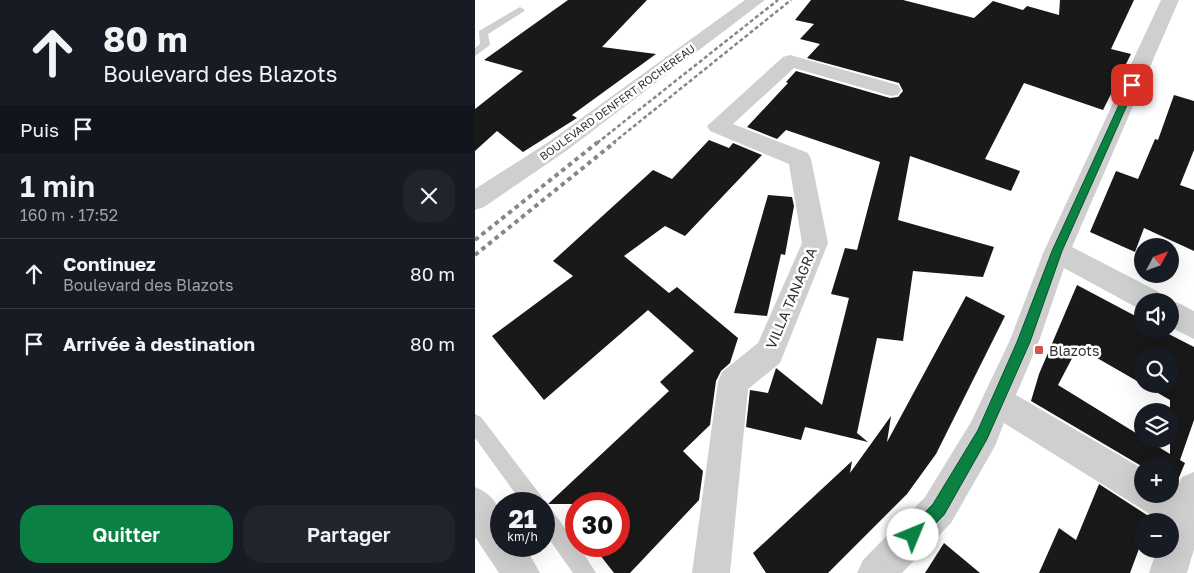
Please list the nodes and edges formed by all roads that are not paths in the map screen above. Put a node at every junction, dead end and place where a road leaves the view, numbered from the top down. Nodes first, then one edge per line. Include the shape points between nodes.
1 (756, 0) edge
2 (1170, 0) edge
3 (520, 10) dead end
4 (479, 34) edge
5 (475, 52) edge
6 (891, 90) dead end
7 (475, 201) edge
8 (1057, 251) junction
9 (1134, 293) edge
10 (1179, 318) edge
11 (1194, 326) edge
12 (997, 401) junction
13 (475, 423) edge
14 (1134, 484) edge
15 (526, 492) edge
16 (1190, 503) edge
17 (475, 505) edge
18 (490, 527) edge
19 (555, 531) edge
20 (510, 557) edge
21 (521, 573) edge
22 (586, 573) edge
23 (711, 573) edge
24 (876, 573) edge
25 (1168, 573) edge

1 - 7 street, BOULEVARD DENFERT ROCHEREAU via 558,146
2 - 8 street
3 - 4 lane
4 - 5 lane via 485,46
6 - 23 street, VILLA TANAGRA via 790,61 718,126 800,160 815,243 769,353 733,382
8 - 9 street
8 - 12 street
10 - 11 street
12 - 14 street
12 - 24 street via 983,434 938,510
13 - 15 lane
16 - 25 street
17 - 18 street
19 - 22 lane
20 - 21 street

